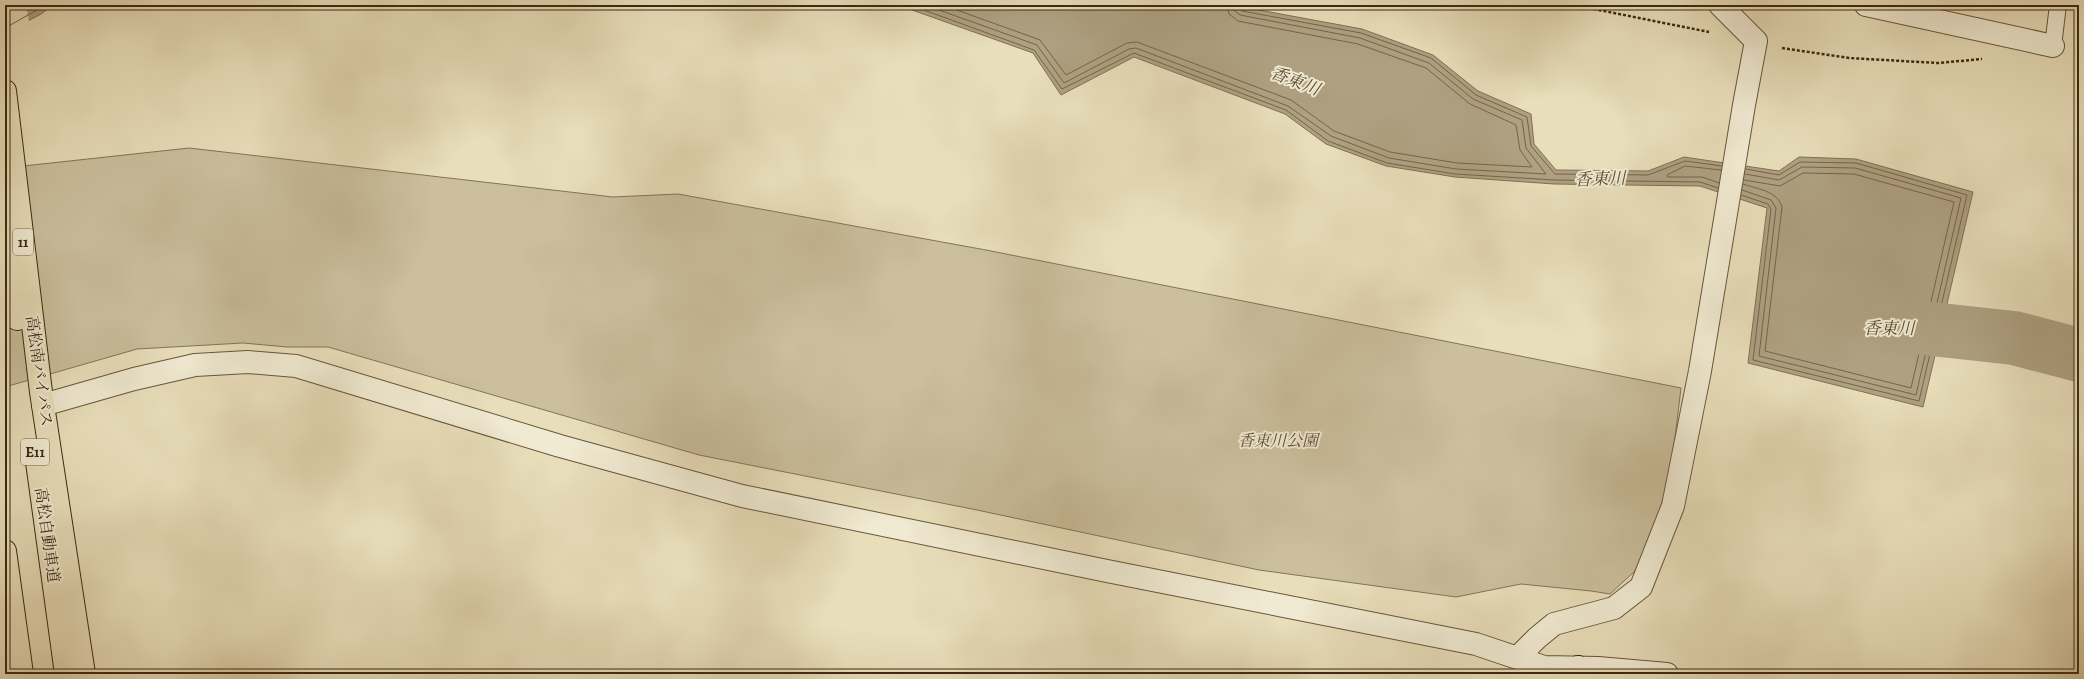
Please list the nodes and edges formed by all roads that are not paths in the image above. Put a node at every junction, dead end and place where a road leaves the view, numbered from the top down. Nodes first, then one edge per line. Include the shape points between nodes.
1 (1720, 5) edge
2 (1866, 5) edge
3 (2058, 5) edge
4 (2053, 46) joint
5 (5, 92) edge
6 (5, 230) edge
7 (42, 399) junction
8 (5, 551) edge
9 (5, 652) edge
10 (1518, 658) junction
11 (1577, 671) edge
12 (8, 674) edge
13 (22, 674) edge
14 (66, 674) edge
15 (84, 674) edge
16 (1667, 674) edge

1 - 10 street via 1756,41 1700,371 1673,506 1641,587 1614,608 1554,624
2 - 4 street
3 - 4 lane
5 - 7 highway, 高松南バイパス / 11
6 - 14 highway, 高松自動車道 / E11
7 - 10 street via 196,365 248,362 296,366 560,446 742,496 1476,644
7 - 15 highway, 高松南バイパス / 11
8 - 13 highway
9 - 12 highway
10 - 11 street via 1544,667
11 - 16 street

